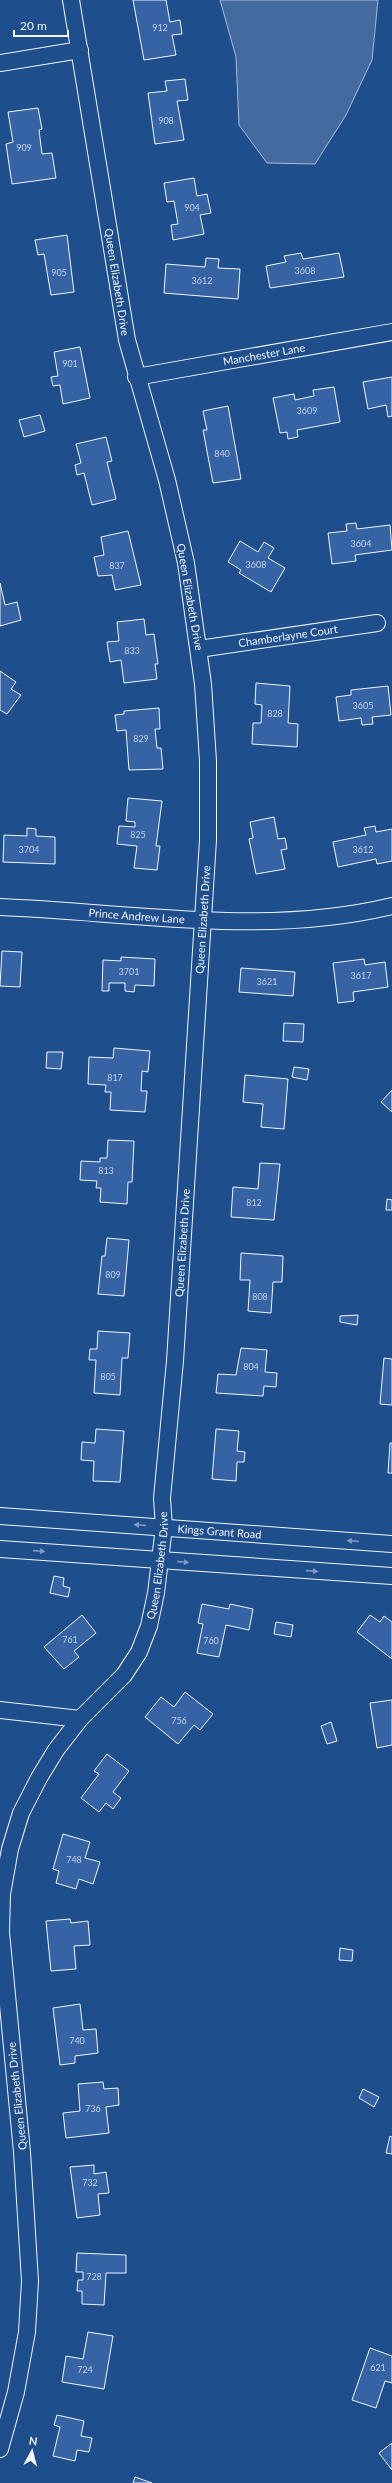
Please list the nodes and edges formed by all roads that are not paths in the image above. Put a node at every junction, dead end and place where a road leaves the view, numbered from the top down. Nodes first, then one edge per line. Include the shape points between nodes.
1 (72, 0) edge
2 (80, 50) junction
3 (0, 63) edge
4 (392, 332) edge
5 (136, 377) junction
6 (377, 623) dead end
7 (199, 649) junction
8 (392, 906) edge
9 (0, 907) edge
10 (204, 920) junction
11 (0, 1516) edge
12 (164, 1527) junction
13 (392, 1544) edge
14 (0, 1549) edge
15 (161, 1560) junction
16 (392, 1576) edge
17 (0, 1710) edge
18 (80, 1719) junction
19 (0, 2449) edge

1 - 2 street, Queen Elizabeth Drive
2 - 3 street
2 - 5 street, Queen Elizabeth Drive via 127,340
4 - 5 street, Manchester Lane
5 - 7 street, Queen Elizabeth Drive via 169,488 186,563
6 - 7 street, Chamberlayne Court
7 - 10 street, Queen Elizabeth Drive via 208,761
8 - 10 street, Prince Andrew Lane via 307,921
9 - 10 street, Prince Andrew Lane
10 - 12 street, Queen Elizabeth Drive via 174,1361 162,1498
12 -> 11 street, Kings Grant Road
13 -> 12 street, Kings Grant Road
12 - 15 street, Queen Elizabeth Drive
14 -> 15 street
15 -> 16 street
15 - 18 street, Queen Elizabeth Drive via 149,1626 139,1652 124,1675
17 - 18 street
18 - 19 street, Queen Elizabeth Drive via 56,1750 21,1813 10,1849 2,1894 1,1932 22,2152 30,2281 26,2332 16,2392

